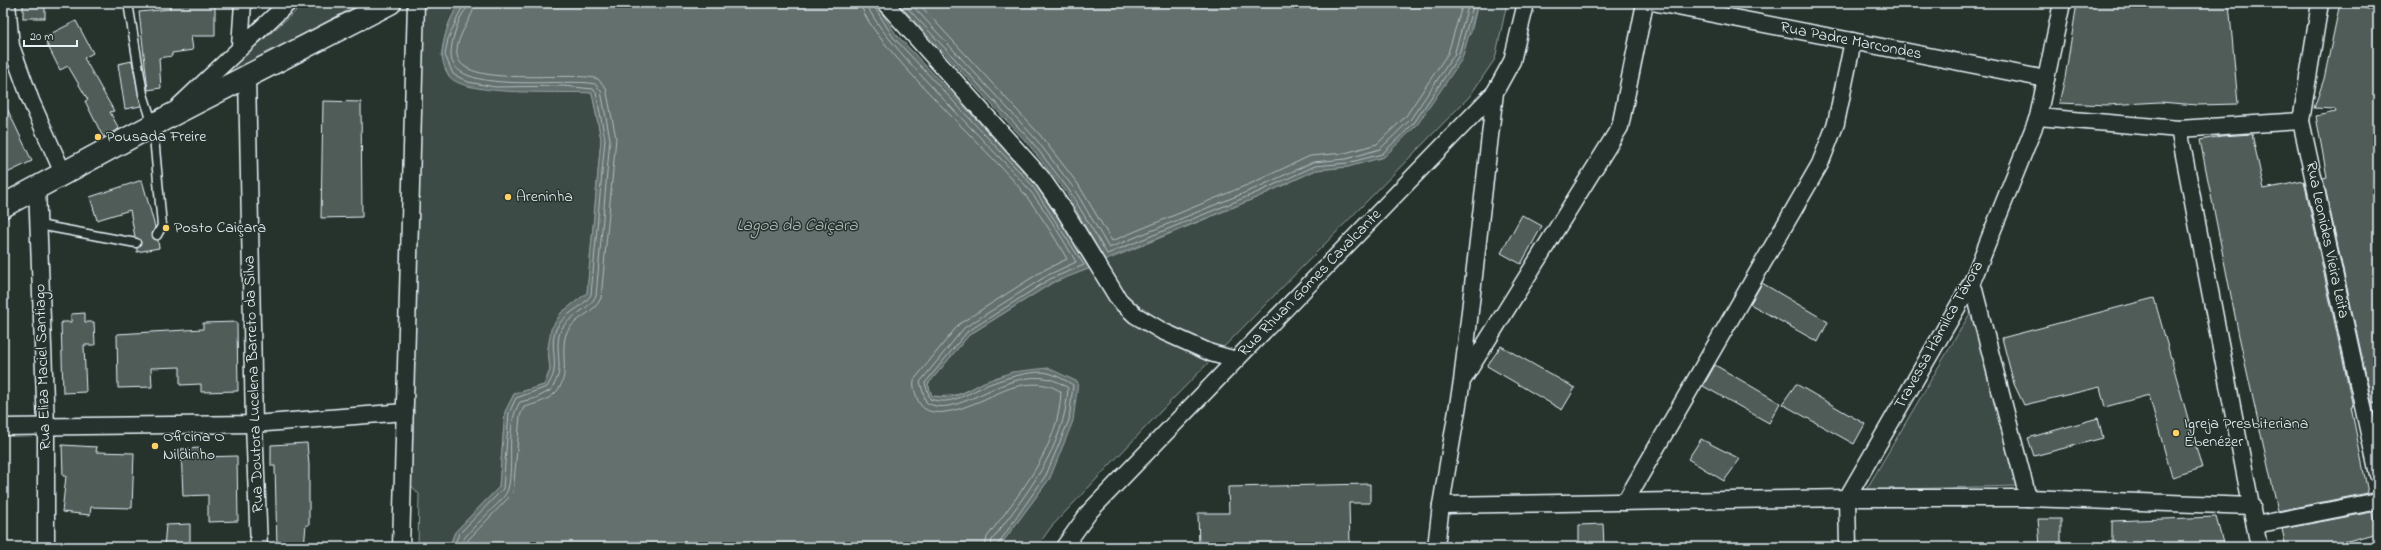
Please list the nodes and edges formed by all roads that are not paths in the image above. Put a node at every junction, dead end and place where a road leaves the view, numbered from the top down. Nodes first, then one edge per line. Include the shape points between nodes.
1 (7, 3) edge
2 (128, 3) edge
3 (243, 3) edge
4 (288, 3) edge
5 (390, 3) edge
6 (416, 3) edge
7 (885, 3) edge
8 (1526, 3) edge
9 (1645, 3) edge
10 (1657, 3) edge
11 (2062, 3) edge
12 (2320, 3) edge
13 (1853, 41) junction
14 (240, 46) junction
15 (247, 76) junction
16 (2046, 79) junction
17 (1495, 92) junction
18 (2038, 117) junction
19 (2301, 121) junction
20 (160, 122) junction
21 (2178, 129) junction
22 (63, 173) junction
23 (37, 187) junction
24 (3, 206) edge
25 (39, 225) junction
26 (157, 235) dead end
27 (136, 243) dead end
28 (1972, 282) junction
29 (1236, 360) junction
30 (1462, 381) junction
31 (405, 412) junction
32 (254, 424) junction
33 (46, 426) junction
34 (3, 427) edge
35 (2378, 475) edge
36 (1847, 498) junction
37 (2028, 498) junction
38 (2378, 501) edge
39 (1625, 502) junction
40 (1441, 505) junction
41 (2252, 506) junction
42 (2255, 525) junction
43 (46, 547) edge
44 (259, 547) edge
45 (401, 547) edge
46 (1064, 547) edge
47 (1436, 547) edge
48 (1848, 547) edge
49 (2259, 547) edge

1 - 22 street via 11,46 31,101
2 - 20 lane via 143,94
3 - 14 street
4 - 14 street
5 - 15 street
6 - 31 street
7 - 29 street via 1041,177 1119,300 1135,315 1162,331 1211,353
8 - 17 street, Rua Rhuan Gomes Cavalcante via 1512,60
9 - 30 street via 1620,127
10 - 13 street, Rua Padre Marcondes
11 - 16 street, Travessa Hamilca Távora
12 - 19 street, Rua Leonides Vieira Leita
13 - 16 street, Rua Padre Marcondes
13 - 39 street via 1836,123 1820,164
14 - 20 street
15 - 20 street
15 - 32 street, Rua Doutora Lucelena Barreto da Silva
16 - 18 street, Travessa Hamilca Távora
17 - 29 street, Rua Rhuan Gomes Cavalcante
17 - 30 street
18 - 21 street
18 - 28 street, Travessa Hamilca Távora
19 - 21 street
19 - 35 street, Rua Leonides Vieira Leita
20 - 22 street
20 - 26 lane via 162,226
21 - 41 street
22 - 23 street
23 - 24 street
23 - 25 street, Rua Eliza Maciel Santiago
25 - 27 lane
25 - 33 street, Rua Eliza Maciel Santiago
28 - 36 street, Travessa Hamilca Távora
28 - 37 street
29 - 46 street, Rua Rhuan Gomes Cavalcante via 1090,511
30 - 40 street
31 - 32 street
31 - 45 street
32 - 33 street
32 - 44 street, Rua Doutora Lucelena Barreto da Silva
33 - 34 street
33 - 43 street, Rua Eliza Maciel Santiago
36 - 37 street
36 - 39 street
36 - 48 street
37 - 41 street
38 - 42 street
39 - 40 street
40 - 47 street
41 - 42 street
42 - 49 street

